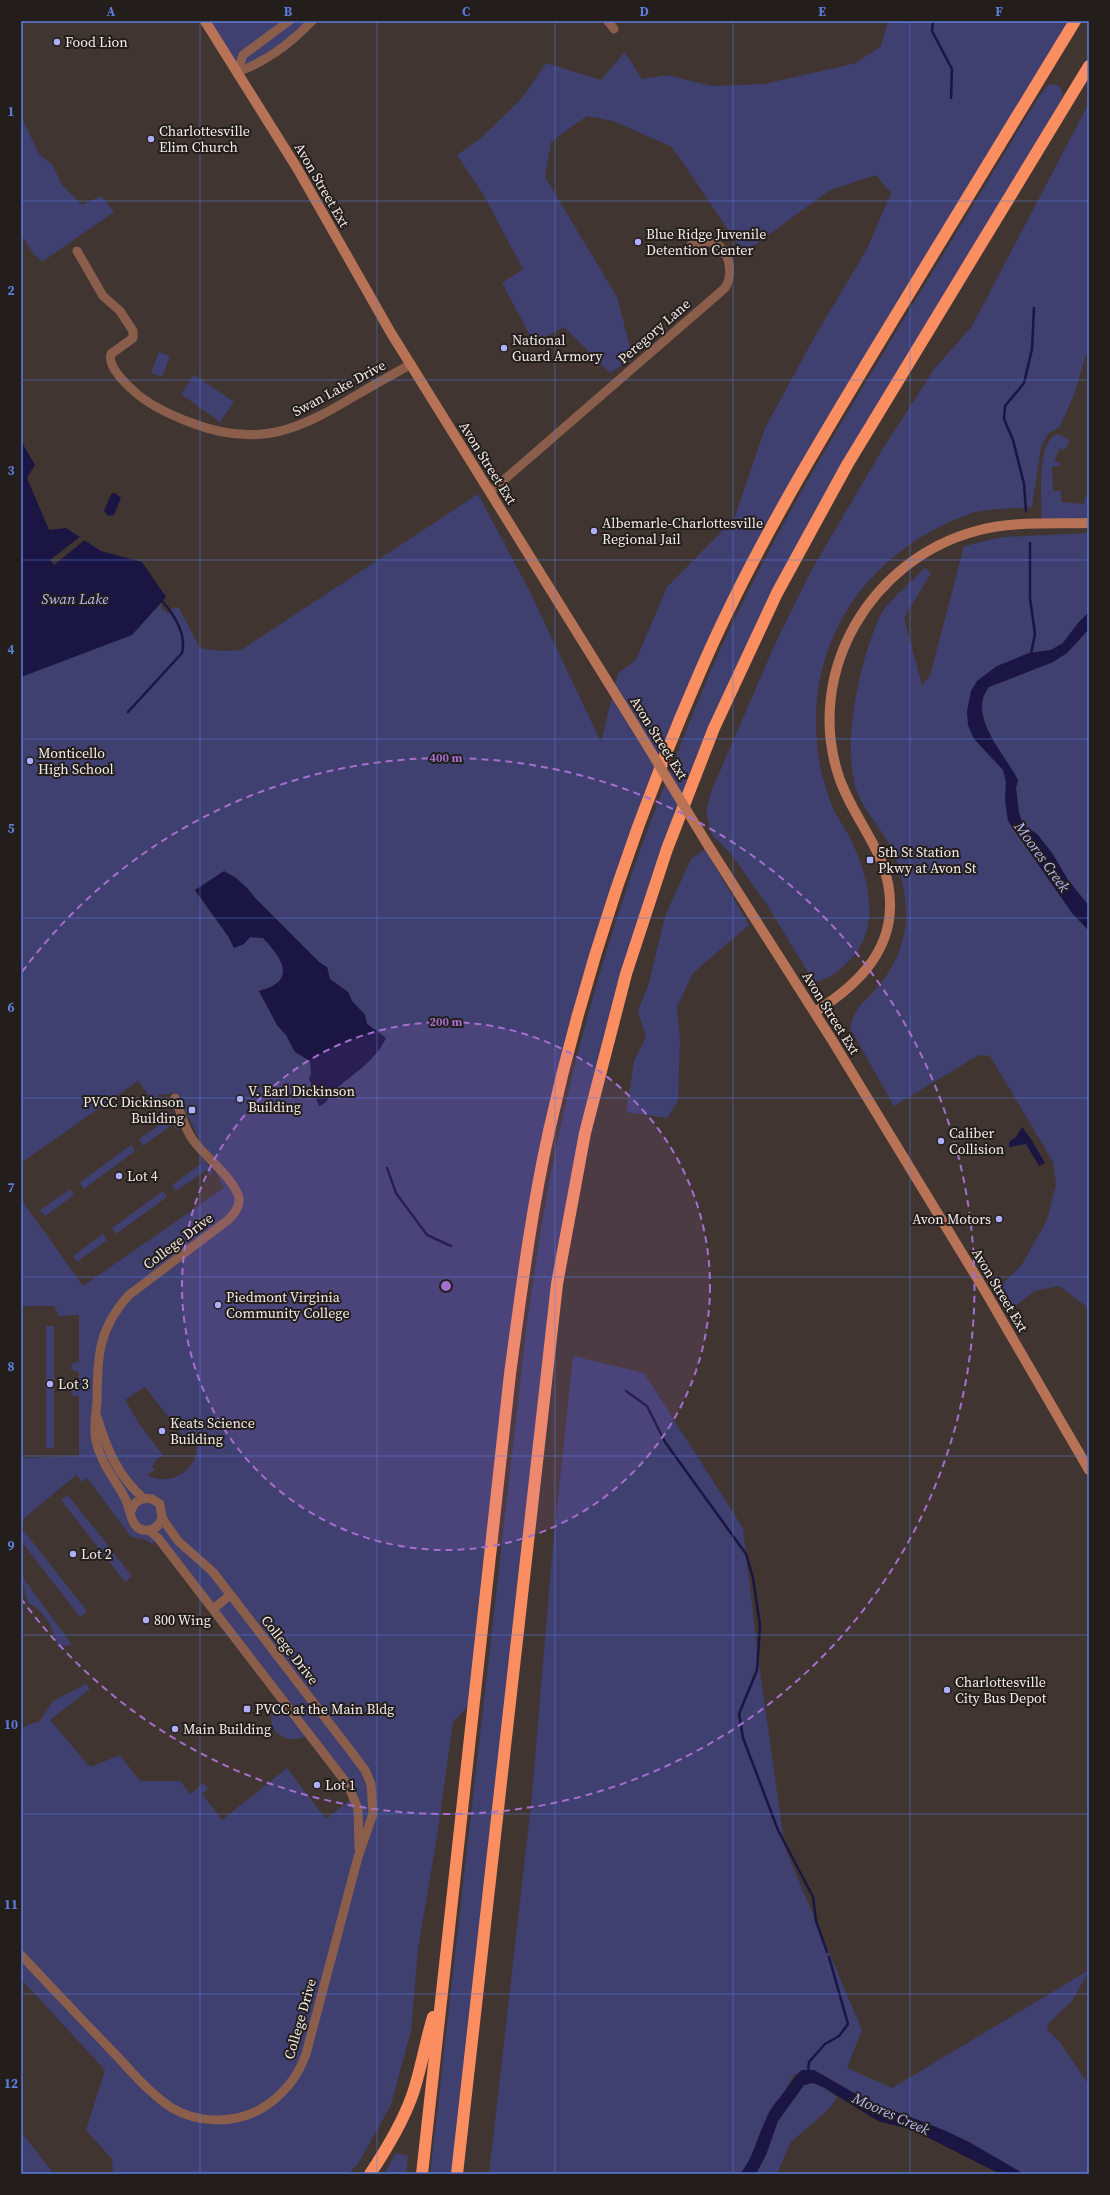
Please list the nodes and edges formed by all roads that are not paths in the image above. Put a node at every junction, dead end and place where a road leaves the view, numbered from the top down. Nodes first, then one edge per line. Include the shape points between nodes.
1 (206, 21) edge
2 (289, 21) edge
3 (312, 21) edge
4 (608, 21) edge
5 (1075, 21) edge
6 (614, 29) dead end
7 (1089, 66) edge
8 (237, 72) junction
9 (691, 245) dead end
10 (77, 251) dead end
11 (411, 364) junction
12 (490, 492) junction
13 (1089, 523) edge
14 (815, 1012) junction
15 (175, 1098) dead end
16 (96, 1413) junction
17 (1089, 1470) edge
18 (143, 1498) junction
19 (130, 1511) junction
20 (162, 1518) junction
21 (149, 1530) junction
22 (230, 1595) junction
23 (213, 1609) junction
24 (358, 1857) junction
25 (21, 1955) edge
26 (442, 1989) junction
27 (370, 2174) edge
28 (422, 2174) edge
29 (457, 2174) edge

1 - 8 main road, Avon Street Ext
2 - 8 street via 244,55
3 - 8 street via 293,40 267,59
4 - 6 street
5 - 26 highway via 783,505 734,598 701,670 643,809 621,872 578,1013 564,1070 536,1199 522,1280
7 - 29 highway via 847,465 777,593 714,728 667,849 628,967 585,1133 557,1284
8 - 11 main road, Avon Street Ext via 297,168
9 - 12 street, Peregory Lane via 709,242 719,246 723,251 730,268 725,288
10 - 11 street, Swan Lake Drive via 103,296 120,311 133,331 133,338 111,354 110,362 121,378 141,398 153,406 195,424 239,434 281,432 316,419
11 - 12 main road, Avon Street Ext
12 - 14 main road, Avon Street Ext, bridge via 706,842
13 - 14 main road via 999,527 960,536 920,556 900,571 873,597 853,626 840,657 832,688 833,755 844,789 885,868 889,894 889,921 878,954 862,976
14 - 17 main road, Avon Street Ext via 985,1291
15 - 16 street, College Drive via 192,1140 215,1163 236,1193 239,1203 228,1220 130,1295 112,1317 105,1329 98,1356
16 - 18 street, College Drive via 114,1464 129,1486
16 - 19 street, College Drive via 94,1426 101,1458
18 - 19 street via 136,1502
18 - 20 street, College Drive via 152,1499 160,1504
19 - 21 street, College Drive via 131,1520 136,1526
20 - 21 street via 156,1527
20 - 22 street, College Drive via 178,1542 204,1563
21 - 23 street, College Drive
22 - 23 street
22 - 24 street, College Drive via 364,1770 372,1790 373,1814
23 - 24 street, College Drive via 352,1791 359,1815
24 - 25 street, College Drive via 303,2063 292,2083 277,2099 244,2116 222,2120 198,2118 163,2102
26 - 27 highway via 412,2095 383,2155
26 - 28 highway

